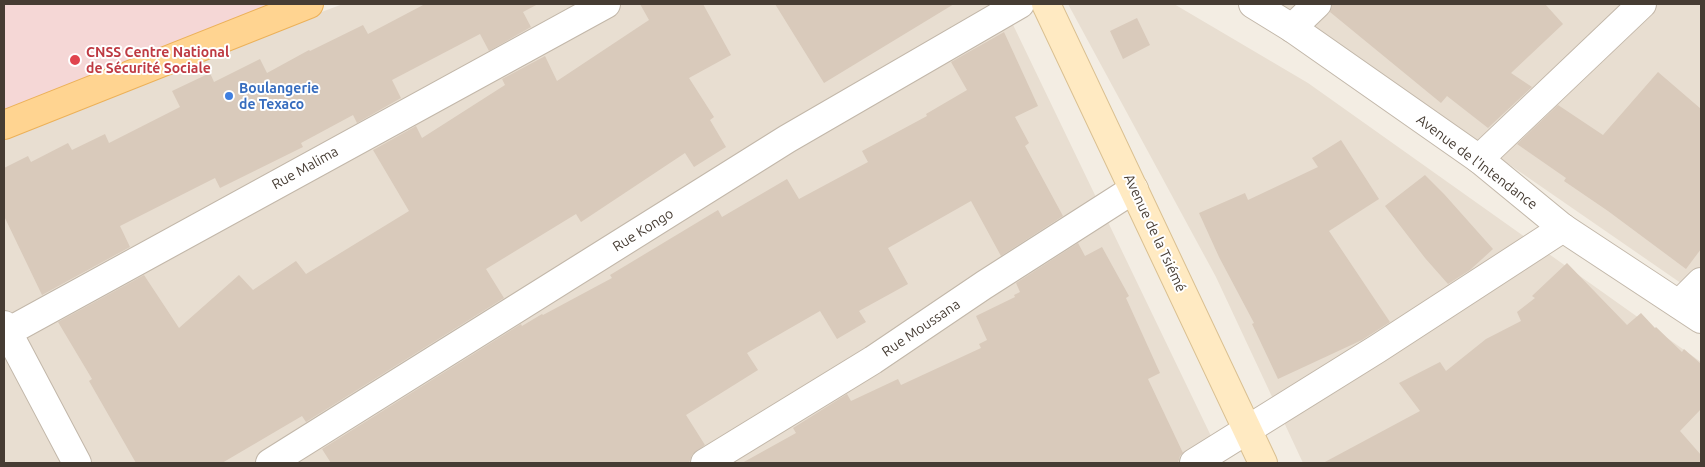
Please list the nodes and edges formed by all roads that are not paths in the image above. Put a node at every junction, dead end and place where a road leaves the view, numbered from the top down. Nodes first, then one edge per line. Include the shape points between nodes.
1 (309, 4) edge
2 (606, 4) edge
3 (1020, 4) edge
4 (1046, 4) edge
5 (1253, 4) edge
6 (1317, 4) edge
7 (1642, 4) edge
8 (1292, 28) junction
9 (4, 125) edge
10 (1479, 159) junction
11 (1134, 189) junction
12 (1563, 228) junction
13 (1701, 282) edge
14 (1679, 304) junction
15 (1701, 319) edge
16 (5, 330) edge
17 (1248, 430) junction
18 (77, 463) edge
19 (270, 463) edge
20 (705, 463) edge
21 (1194, 463) edge
22 (1264, 463) edge

1 - 9 main road
2 - 16 street, Rue Malima
3 - 19 street, Rue Kongo via 788,139
4 - 11 main road, Avenue de la Tsiémé
5 - 8 street, Avenue de l'Intendance
6 - 8 street
7 - 10 street
8 - 10 street, Avenue de l'Intendance
10 - 12 street, Avenue de l'Intendance
11 - 17 main road, Avenue de la Tsiémé
11 - 20 street, Rue Moussana via 873,360
12 - 14 street, Avenue de l'Intendance
12 - 17 street
13 - 14 street
14 - 15 street, Avenue de l'Intendance
16 - 18 street
17 - 21 street
17 - 22 main road, Avenue de la Tsiémé

